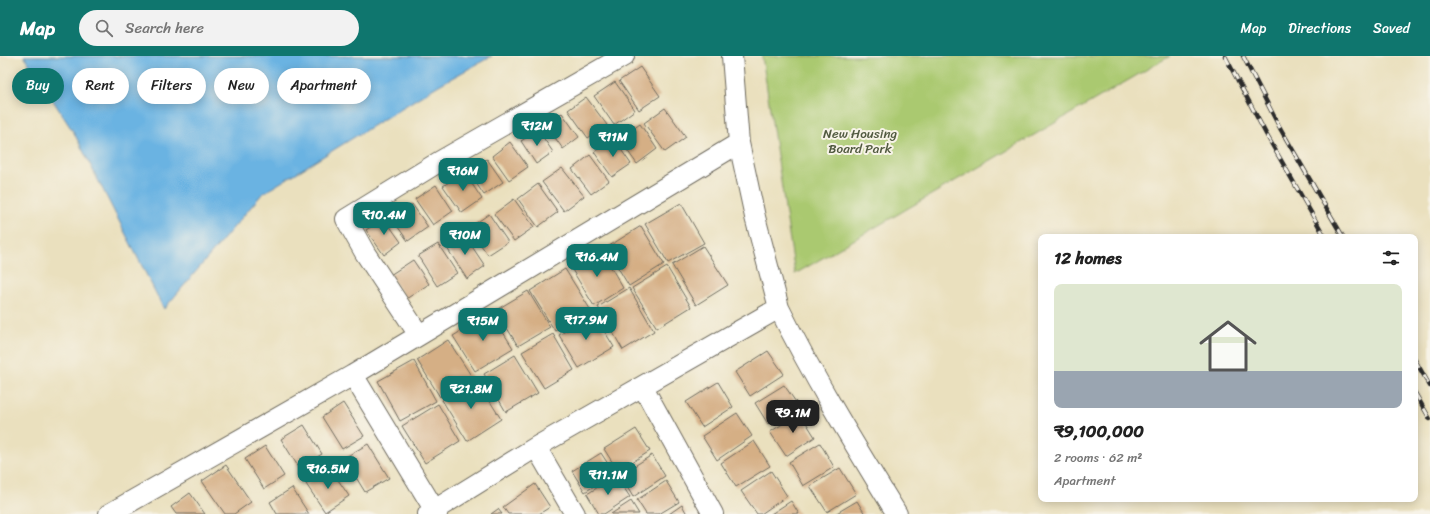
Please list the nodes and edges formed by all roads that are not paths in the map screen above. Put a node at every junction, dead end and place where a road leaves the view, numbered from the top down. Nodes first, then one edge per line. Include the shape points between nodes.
1 (624, 56) edge
2 (732, 56) edge
3 (739, 143) junction
4 (779, 308) junction
5 (419, 335) junction
6 (353, 375) junction
7 (643, 387) junction
8 (536, 447) junction
9 (433, 513) edge
10 (109, 514) edge
11 (576, 514) edge
12 (713, 514) edge
13 (897, 514) edge

1 - 5 street via 437,163 346,219 365,253
2 - 3 street
3 - 4 street
3 - 5 street
4 - 7 street
4 - 13 street
5 - 6 street
6 - 9 street
6 - 10 street
7 - 8 street
7 - 12 street
8 - 9 street
8 - 11 street

